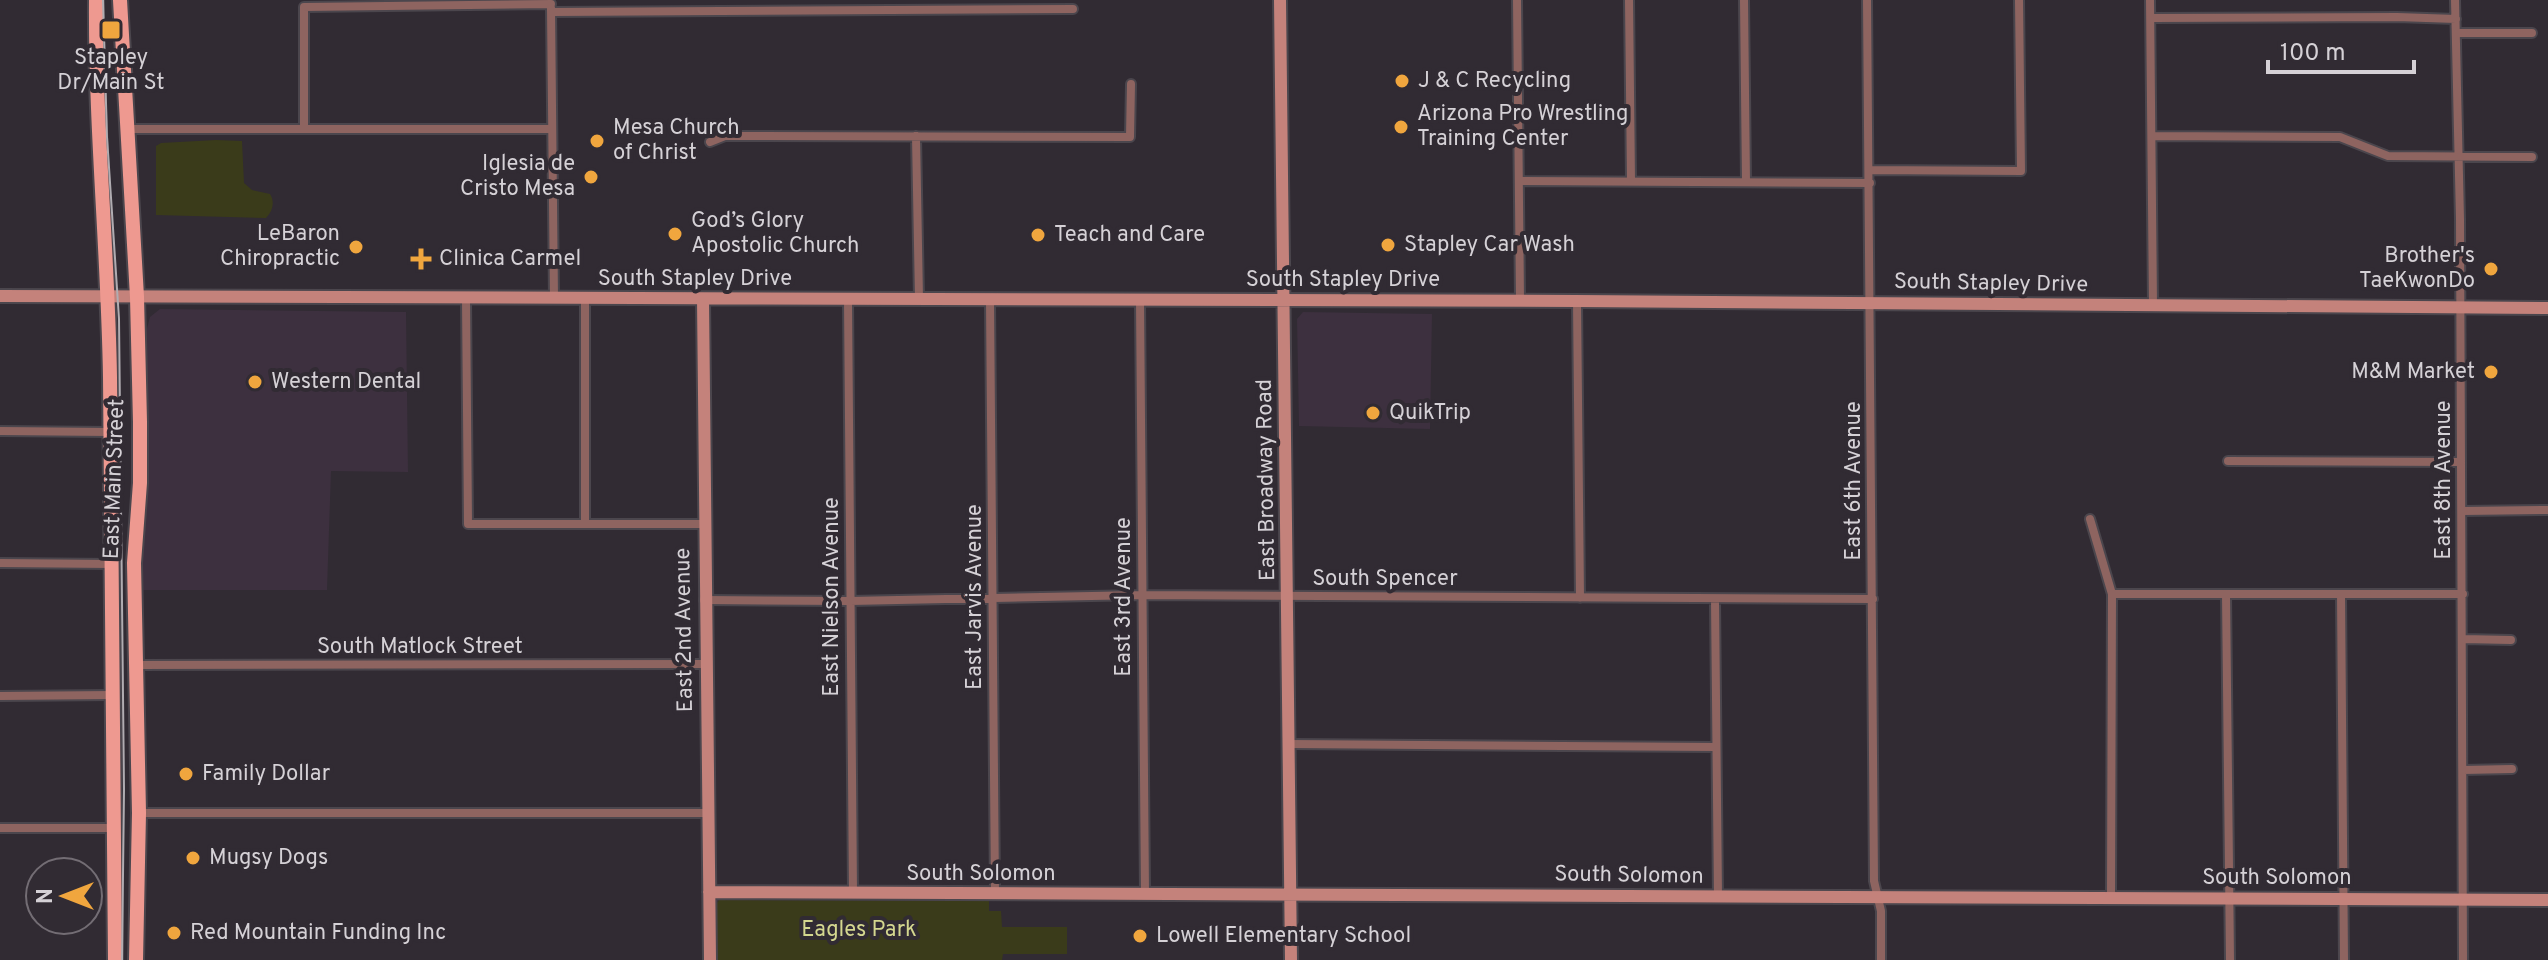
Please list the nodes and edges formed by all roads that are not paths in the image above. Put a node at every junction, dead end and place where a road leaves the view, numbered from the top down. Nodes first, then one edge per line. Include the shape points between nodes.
1 (96, 0) edge
2 (120, 0) edge
3 (1280, 0) edge
4 (1517, 0) edge
5 (1629, 0) edge
6 (1744, 0) edge
7 (1867, 0) edge
8 (2019, 0) edge
9 (2150, 0) edge
10 (2455, 0) edge
11 (551, 5) edge
12 (1073, 9) dead end
13 (2152, 18) junction
14 (2456, 19) junction
15 (2456, 33) junction
16 (2532, 33) dead end
17 (1131, 84) dead end
18 (126, 129) junction
19 (304, 129) junction
20 (552, 129) junction
21 (916, 136) junction
22 (2152, 136) junction
23 (710, 142) dead end
24 (2459, 157) junction
25 (2532, 157) dead end
26 (1869, 170) junction
27 (1520, 181) junction
28 (1631, 181) junction
29 (1746, 182) junction
30 (1870, 183) junction
31 (0, 296) edge
32 (108, 296) junction
33 (137, 297) junction
34 (466, 299) junction
35 (554, 299) junction
36 (585, 299) junction
37 (703, 299) junction
38 (919, 299) junction
39 (1285, 299) junction
40 (848, 300) junction
41 (990, 300) junction
42 (1140, 300) junction
43 (1520, 300) junction
44 (1577, 301) junction
45 (1870, 303) junction
46 (2153, 306) junction
47 (2461, 308) junction
48 (2548, 308) edge
49 (0, 431) edge
50 (111, 432) junction
51 (2228, 461) dead end
52 (2461, 462) junction
53 (2548, 510) edge
54 (2462, 511) junction
55 (2090, 519) dead end
56 (585, 524) junction
57 (703, 524) junction
58 (0, 563) edge
59 (112, 564) junction
60 (2112, 594) junction
61 (2226, 594) junction
62 (2341, 594) junction
63 (2463, 594) junction
64 (1142, 595) junction
65 (993, 597) junction
66 (1288, 597) junction
67 (1580, 598) junction
68 (1873, 599) junction
69 (704, 600) junction
70 (1715, 600) junction
71 (850, 601) junction
72 (2463, 639) junction
73 (2511, 640) dead end
74 (706, 664) junction
75 (134, 665) junction
76 (113, 695) junction
77 (0, 696) edge
78 (1289, 744) junction
79 (1716, 747) junction
80 (2512, 769) dead end
81 (2463, 770) junction
82 (139, 813) junction
83 (708, 813) junction
84 (0, 828) edge
85 (114, 828) junction
86 (709, 892) junction
87 (853, 893) junction
88 (995, 894) junction
89 (1145, 894) junction
90 (1290, 894) junction
91 (1878, 896) junction
92 (1718, 897) junction
93 (2111, 897) junction
94 (2229, 898) junction
95 (2344, 898) junction
96 (2463, 899) junction
97 (2548, 900) edge
98 (115, 960) edge
99 (136, 960) edge
100 (710, 960) edge
101 (1291, 960) edge
102 (1881, 960) edge
103 (2230, 960) edge
104 (2344, 960) edge
105 (2463, 960) edge

1 - 32 main road, East Main Street via 97,125
2 - 18 main road, East Main Street
3 - 39 main road, East Broadway Road
4 - 27 street
5 - 28 street
6 - 29 street
7 - 26 street, East 6th Avenue
8 - 26 street via 2021,171
9 - 13 street
10 - 14 street, East 8th Avenue
11 - 12 street
11 - 19 street via 304,7
11 - 20 street
13 - 14 street
13 - 22 street
14 - 15 street, East 8th Avenue
15 - 16 street
15 - 24 street, East 8th Avenue
17 - 21 street via 1130,137
18 - 19 street
18 - 33 main road, East Main Street
19 - 20 street
20 - 35 street
21 - 23 street via 725,136
21 - 38 street
22 - 24 street via 2340,137 2388,156
22 - 46 street
24 - 25 street
24 - 47 street, East 8th Avenue
26 - 30 street, East 6th Avenue
27 - 28 street
27 - 43 street
28 - 29 street
29 - 30 street
30 - 45 street, East 6th Avenue
31 - 32 main road, South Stapley Drive
32 - 33 main road, South Stapley Drive
32 - 50 main road, East Main Street
33 - 34 main road, South Stapley Drive
33 - 75 main road, East Main Street via 140,468
34 - 35 main road, South Stapley Drive
34 - 56 street via 468,524
35 - 36 main road, South Stapley Drive
36 - 37 main road, South Stapley Drive
36 - 56 street
37 - 40 main road, South Stapley Drive
37 - 57 main road, East 2nd Avenue
38 - 40 main road, South Stapley Drive
38 - 41 main road, South Stapley Drive
39 - 42 main road, South Stapley Drive
39 - 43 main road, South Stapley Drive
39 - 66 main road, East Broadway Road
40 - 71 street, East Nielson Avenue
41 - 42 main road, South Stapley Drive
41 - 65 street, East Jarvis Avenue
42 - 64 street, East 3rd Avenue
43 - 44 main road, South Stapley Drive
44 - 45 main road, South Stapley Drive
44 - 67 street
45 - 46 main road, South Stapley Drive
45 - 68 street, East 6th Avenue
46 - 47 main road, South Stapley Drive
47 - 48 main road, South Stapley Drive
47 - 52 street, East 8th Avenue
49 - 50 street
50 - 59 main road, East Main Street
51 - 52 street
52 - 54 street, East 8th Avenue
53 - 54 street
54 - 63 street, East 8th Avenue
55 - 60 street
56 - 57 street
57 - 69 main road, East 2nd Avenue
58 - 59 street
59 - 76 main road, East Main Street
60 - 61 street
60 - 93 street
61 - 62 street
61 - 94 street
62 - 63 street
62 - 95 street
63 - 72 street, East 8th Avenue
64 - 65 street, South Spencer
64 - 66 street, South Spencer
64 - 89 street, East 3rd Avenue
65 - 71 street, South Spencer
65 - 88 street, East Jarvis Avenue
66 - 67 street, South Spencer
66 - 78 main road, East Broadway Road
67 - 70 street, South Spencer
68 - 70 street, South Spencer
68 - 91 street, East 6th Avenue
69 - 71 street, South Spencer
69 - 74 main road, East 2nd Avenue
70 - 79 street
71 - 87 street, East Nielson Avenue
72 - 73 street
72 - 81 street, East 8th Avenue
74 - 75 street, South Matlock Street
74 - 83 main road, East 2nd Avenue
75 - 82 main road, East Main Street
76 - 77 street
76 - 85 main road, East Main Street
78 - 79 street
78 - 90 main road, East Broadway Road
79 - 92 street
80 - 81 street
81 - 96 street, East 8th Avenue
82 - 83 street
82 - 99 main road, East Main Street
83 - 86 main road, East 2nd Avenue
84 - 85 street
85 - 98 main road, East Main Street
86 - 87 main road, South Solomon
86 - 100 main road, East 2nd Avenue
87 - 88 main road, South Solomon
88 - 89 main road, South Solomon
89 - 90 main road, South Solomon
90 - 92 main road, South Solomon
90 - 101 main road, East Broadway Road
91 - 92 main road, South Solomon
91 - 93 main road, South Solomon
91 - 102 street, East 6th Avenue
93 - 94 main road, South Solomon
94 - 95 main road, South Solomon
94 - 103 street
95 - 96 main road, South Solomon
95 - 104 street
96 - 97 main road, South Solomon
96 - 105 street, East 8th Avenue

